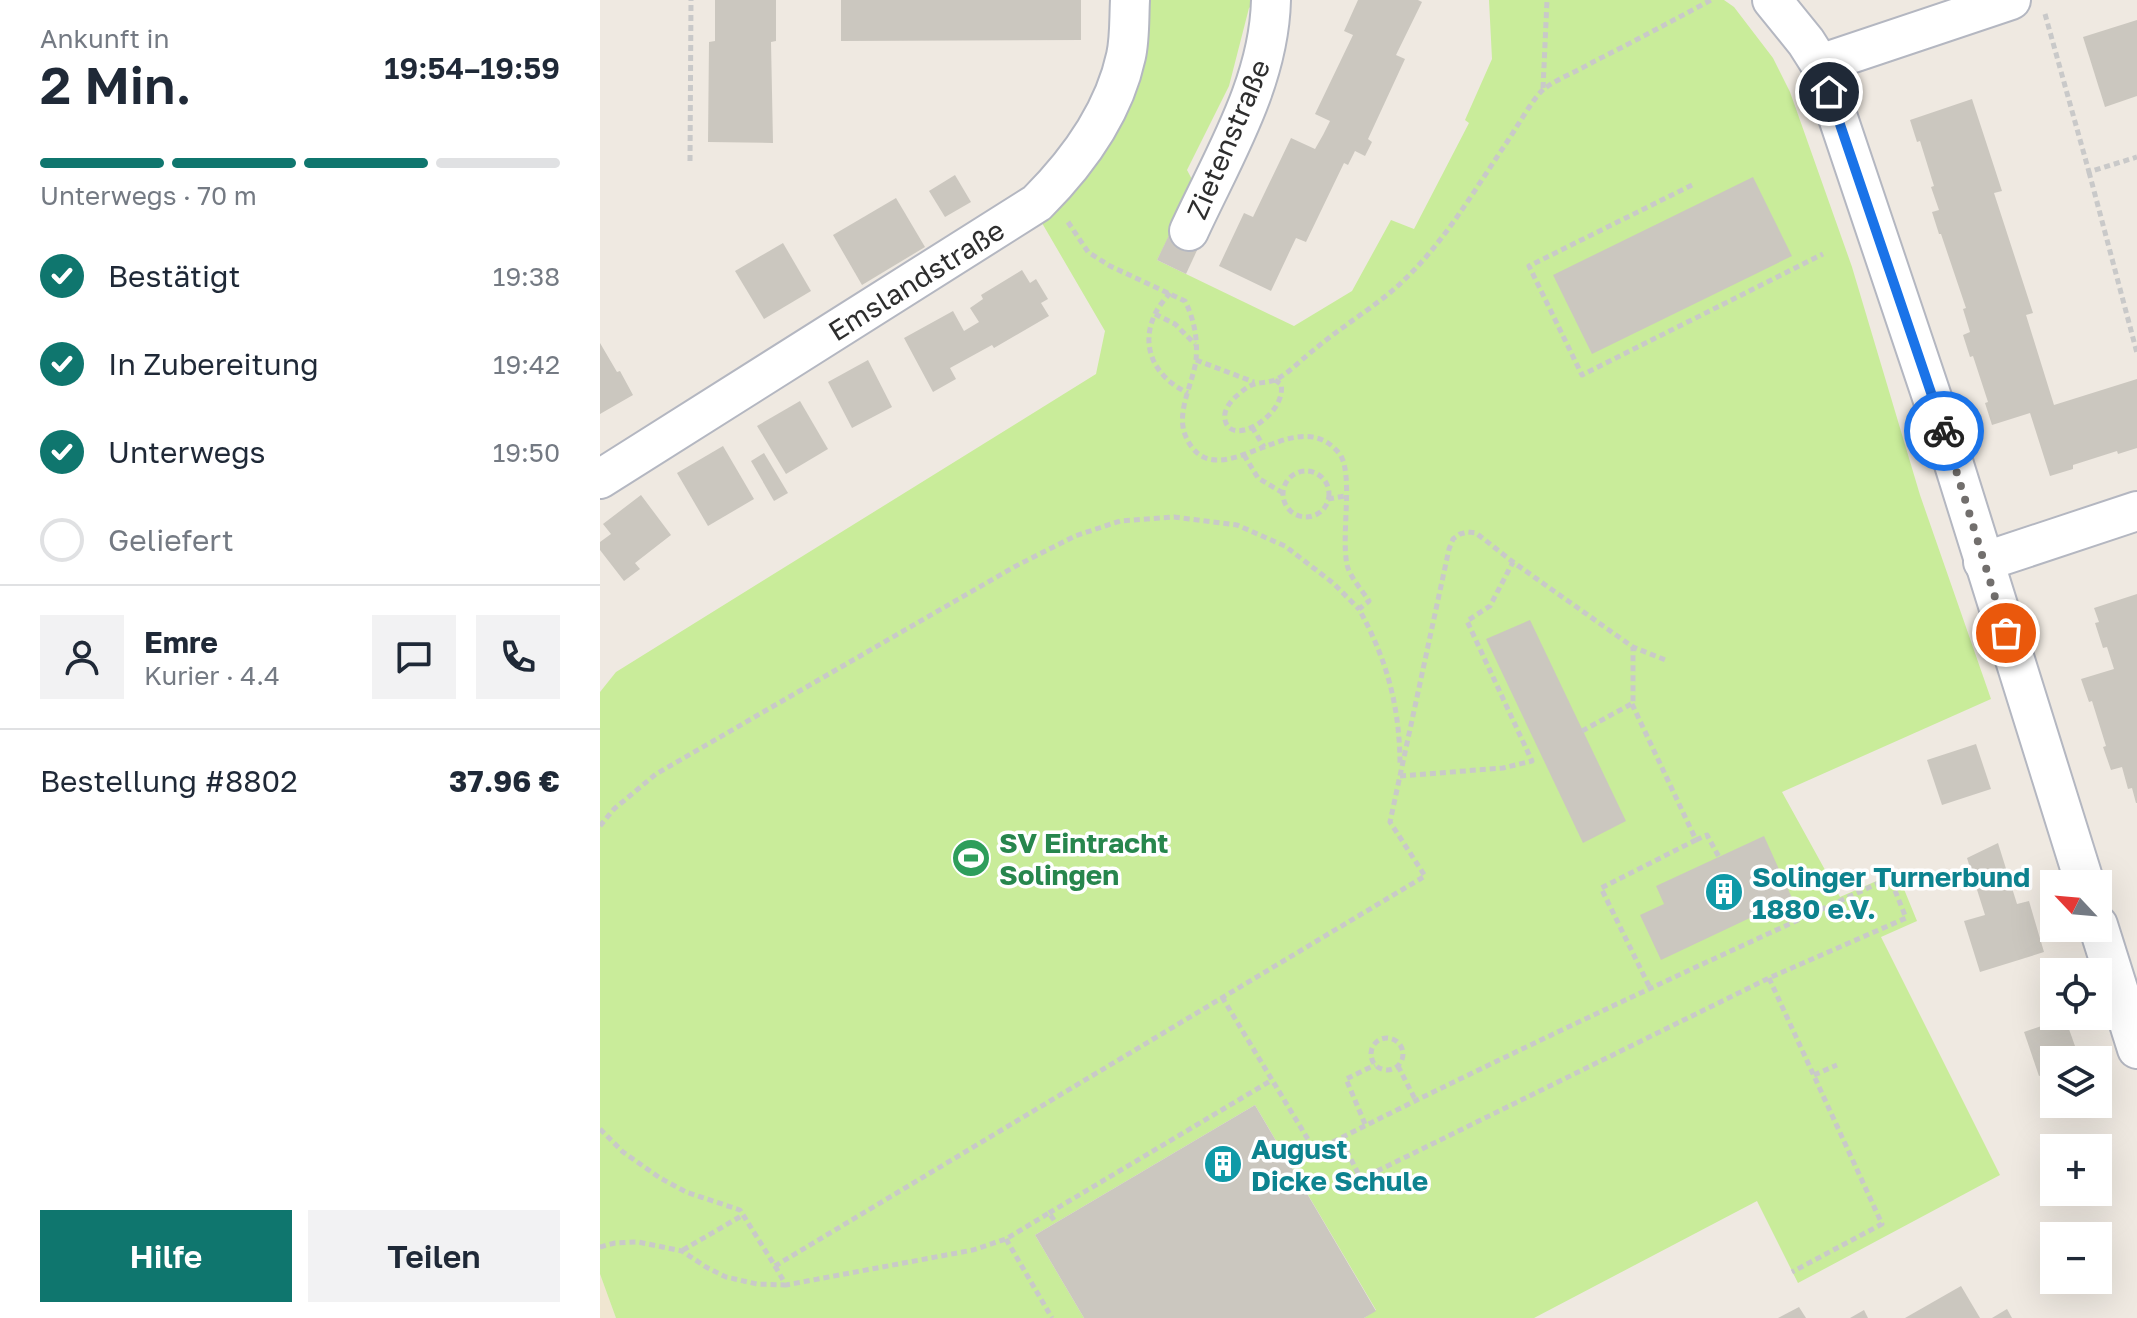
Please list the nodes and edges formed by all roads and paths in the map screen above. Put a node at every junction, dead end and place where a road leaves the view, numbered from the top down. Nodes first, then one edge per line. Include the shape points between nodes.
1 (691, 0) edge
2 (1130, 0) edge
3 (1271, 0) edge
4 (1547, 0) edge
5 (1711, 0) edge
6 (1772, 0) edge
7 (2011, 0) edge
8 (2041, 0) edge
9 (1820, 64) junction
10 (1543, 89) junction
11 (2137, 157) edge
12 (690, 161) dead end
13 (2089, 172) junction
14 (1692, 185) dead end
15 (1051, 189) junction
16 (1189, 231) dead end
17 (1823, 254) dead end
18 (1170, 293) junction
19 (1155, 314) junction
20 (1195, 345) junction
21 (2137, 353) edge
22 (1196, 360) junction
23 (1275, 380) junction
24 (1254, 382) junction
25 (1188, 393) junction
26 (1252, 427) junction
27 (1264, 447) junction
28 (1244, 455) junction
29 (600, 479) edge
30 (1283, 493) junction
31 (1345, 496) junction
32 (1328, 499) junction
33 (2137, 511) edge
34 (1513, 562) junction
35 (1983, 562) junction
36 (1359, 609) junction
37 (1633, 647) junction
38 (1668, 661) dead end
39 (1632, 704) junction
40 (1582, 731) dead end
41 (1400, 776) junction
42 (600, 826) edge
43 (1696, 840) junction
44 (1719, 857) dead end
45 (2081, 870) edge
46 (2103, 942) edge
47 (1769, 978) junction
48 (1650, 988) junction
49 (1222, 997) junction
50 (2137, 1049) edge
51 (1375, 1065) junction
52 (1837, 1065) dead end
53 (1398, 1066) junction
54 (1814, 1075) junction
55 (1272, 1080) junction
56 (1416, 1101) junction
57 (1365, 1124) junction
58 (600, 1129) edge
59 (1340, 1138) junction
60 (1049, 1213) junction
61 (744, 1215) junction
62 (1056, 1223) dead end
63 (1006, 1239) junction
64 (600, 1247) edge
65 (682, 1251) junction
66 (775, 1266) junction
67 (1792, 1272) dead end
68 (786, 1285) junction
69 (1052, 1318) edge

1 - 12 path
2 - 15 street, Emslandstraße via 1128,46 1115,90 1086,144
3 - 16 street, Zietenstraße via 1257,82
4 - 10 path
5 - 10 path
6 - 9 street
7 - 9 street
8 - 13 path
9 - 35 street
10 - 23 path via 1463,208 1411,273
11 - 13 path
13 - 21 path
14 - 17 path via 1529,266 1582,375
15 - 18 path via 1088,252
15 - 29 street, Emslandstraße via 1022,214
18 - 19 path
18 - 20 path via 1185,301 1195,326
19 - 20 path via 1175,324
19 - 25 path via 1149,337 1155,366
20 - 22 path
22 - 24 path
22 - 25 path
23 - 24 path
23 - 26 path via 1281,384 1281,401 1266,420
24 - 26 path via 1229,404 1225,415 1230,429
25 - 28 path via 1182,422 1194,452 1213,460
26 - 27 path
27 - 28 path
27 - 31 path via 1304,435 1327,442 1341,456
28 - 30 path via 1258,478
30 - 32 path via 1287,507 1303,517 1321,511
30 - 32 path via 1289,479 1309,471 1326,484
31 - 32 path
31 - 36 path via 1348,568 1369,601
33 - 35 street
34 - 37 path
34 - 41 path via 1476,533 1453,539
34 - 41 path via 1490,606 1467,621 1532,761
35 - 45 street
36 - 41 path via 1374,635 1394,697
36 - 42 path via 1285,546 1237,525 1174,517 1120,521 1075,536 1014,567 656,774
37 - 38 path
37 - 39 path
39 - 40 path
39 - 43 path
41 - 49 path via 1390,822 1425,876
43 - 44 path via 1707,835
43 - 48 path via 1601,888
46 - 50 street
47 - 48 path via 1906,918 1890,878
47 - 54 path
47 - 59 path via 1361,1179
48 - 56 path
49 - 55 path
49 - 66 path
51 - 53 path via 1390,1070
51 - 53 path via 1373,1046 1385,1038 1402,1049
51 - 57 path via 1346,1079
52 - 54 path
53 - 56 path
54 - 67 path via 1882,1224
55 - 59 path via 1315,1151
55 - 60 path
56 - 57 path
57 - 59 path
58 - 61 path via 660,1178
60 - 62 path
60 - 63 path
61 - 65 path
61 - 66 path
63 - 68 path via 973,1250
63 - 69 path
64 - 65 path via 638,1242
65 - 68 path via 726,1277
66 - 68 path

